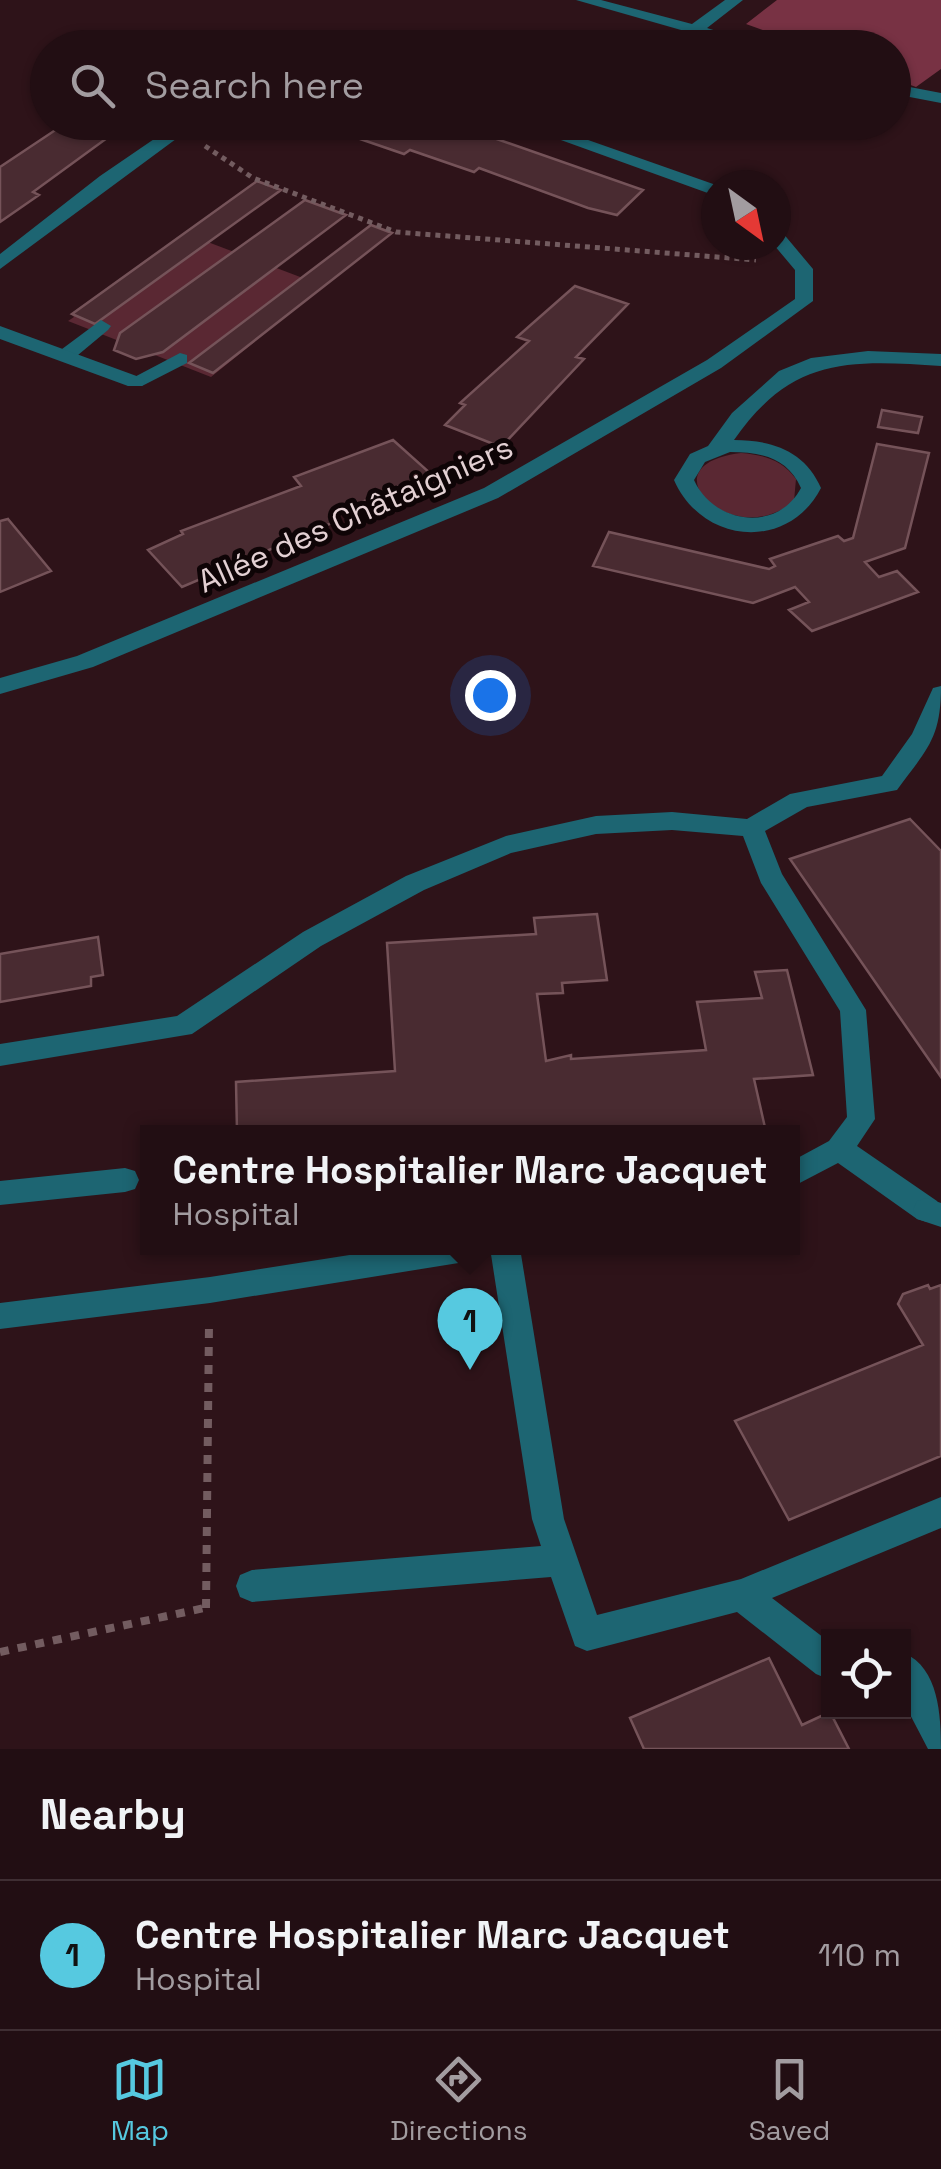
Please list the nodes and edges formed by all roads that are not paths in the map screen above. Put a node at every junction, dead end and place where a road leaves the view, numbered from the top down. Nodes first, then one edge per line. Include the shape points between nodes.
1 (584, 0) edge
2 (736, 0) edge
3 (698, 27) junction
4 (707, 30) edge
5 (911, 92) edge
6 (941, 98) edge
7 (165, 140) edge
8 (570, 140) edge
9 (701, 186) edge
10 (791, 254) edge
11 (0, 263) edge
12 (101, 326) dead end
13 (0, 332) edge
14 (65, 356) junction
15 (180, 359) dead end
16 (941, 360) edge
17 (716, 450) junction
18 (0, 686) edge
19 (941, 694) edge
20 (932, 741) edge
21 (752, 828) junction
22 (0, 1055) edge
23 (839, 1149) junction
24 (800, 1171) edge
25 (125, 1180) dead end
26 (0, 1194) edge
27 (934, 1212) edge
28 (428, 1255) edge
29 (506, 1255) edge
30 (0, 1316) edge
31 (941, 1512) edge
32 (562, 1560) junction
33 (252, 1586) road end
34 (741, 1596) junction
35 (821, 1657) edge
36 (911, 1683) edge
37 (941, 1738) edge

1 - 3 street
2 - 3 street
3 - 4 street
5 - 6 street
7 - 11 street
8 - 9 street
10 - 18 street, Allée des Châtaigniers via 804,268 804,300 714,364 491,493 85,662
12 - 14 street
13 - 14 street
14 - 15 street via 135,382
16 - 17 street via 836,356 797,368 742,409
17 - 17 street via 697,458 684,480 695,504 709,514 766,524 808,500 807,476 784,455 748,446
19 - 20 street
20 - 21 street via 889,784 810,796 769,812
21 - 22 street via 672,820 596,825 506,845 415,883 312,938 182,1026
21 - 23 street via 770,876 853,1010 861,1119
23 - 24 street
23 - 27 street
25 - 26 street
28 - 30 street
29 - 32 street via 548,1519
31 - 34 street
32 - 33 street
32 - 34 street via 587,1634
34 - 35 street
36 - 37 street

